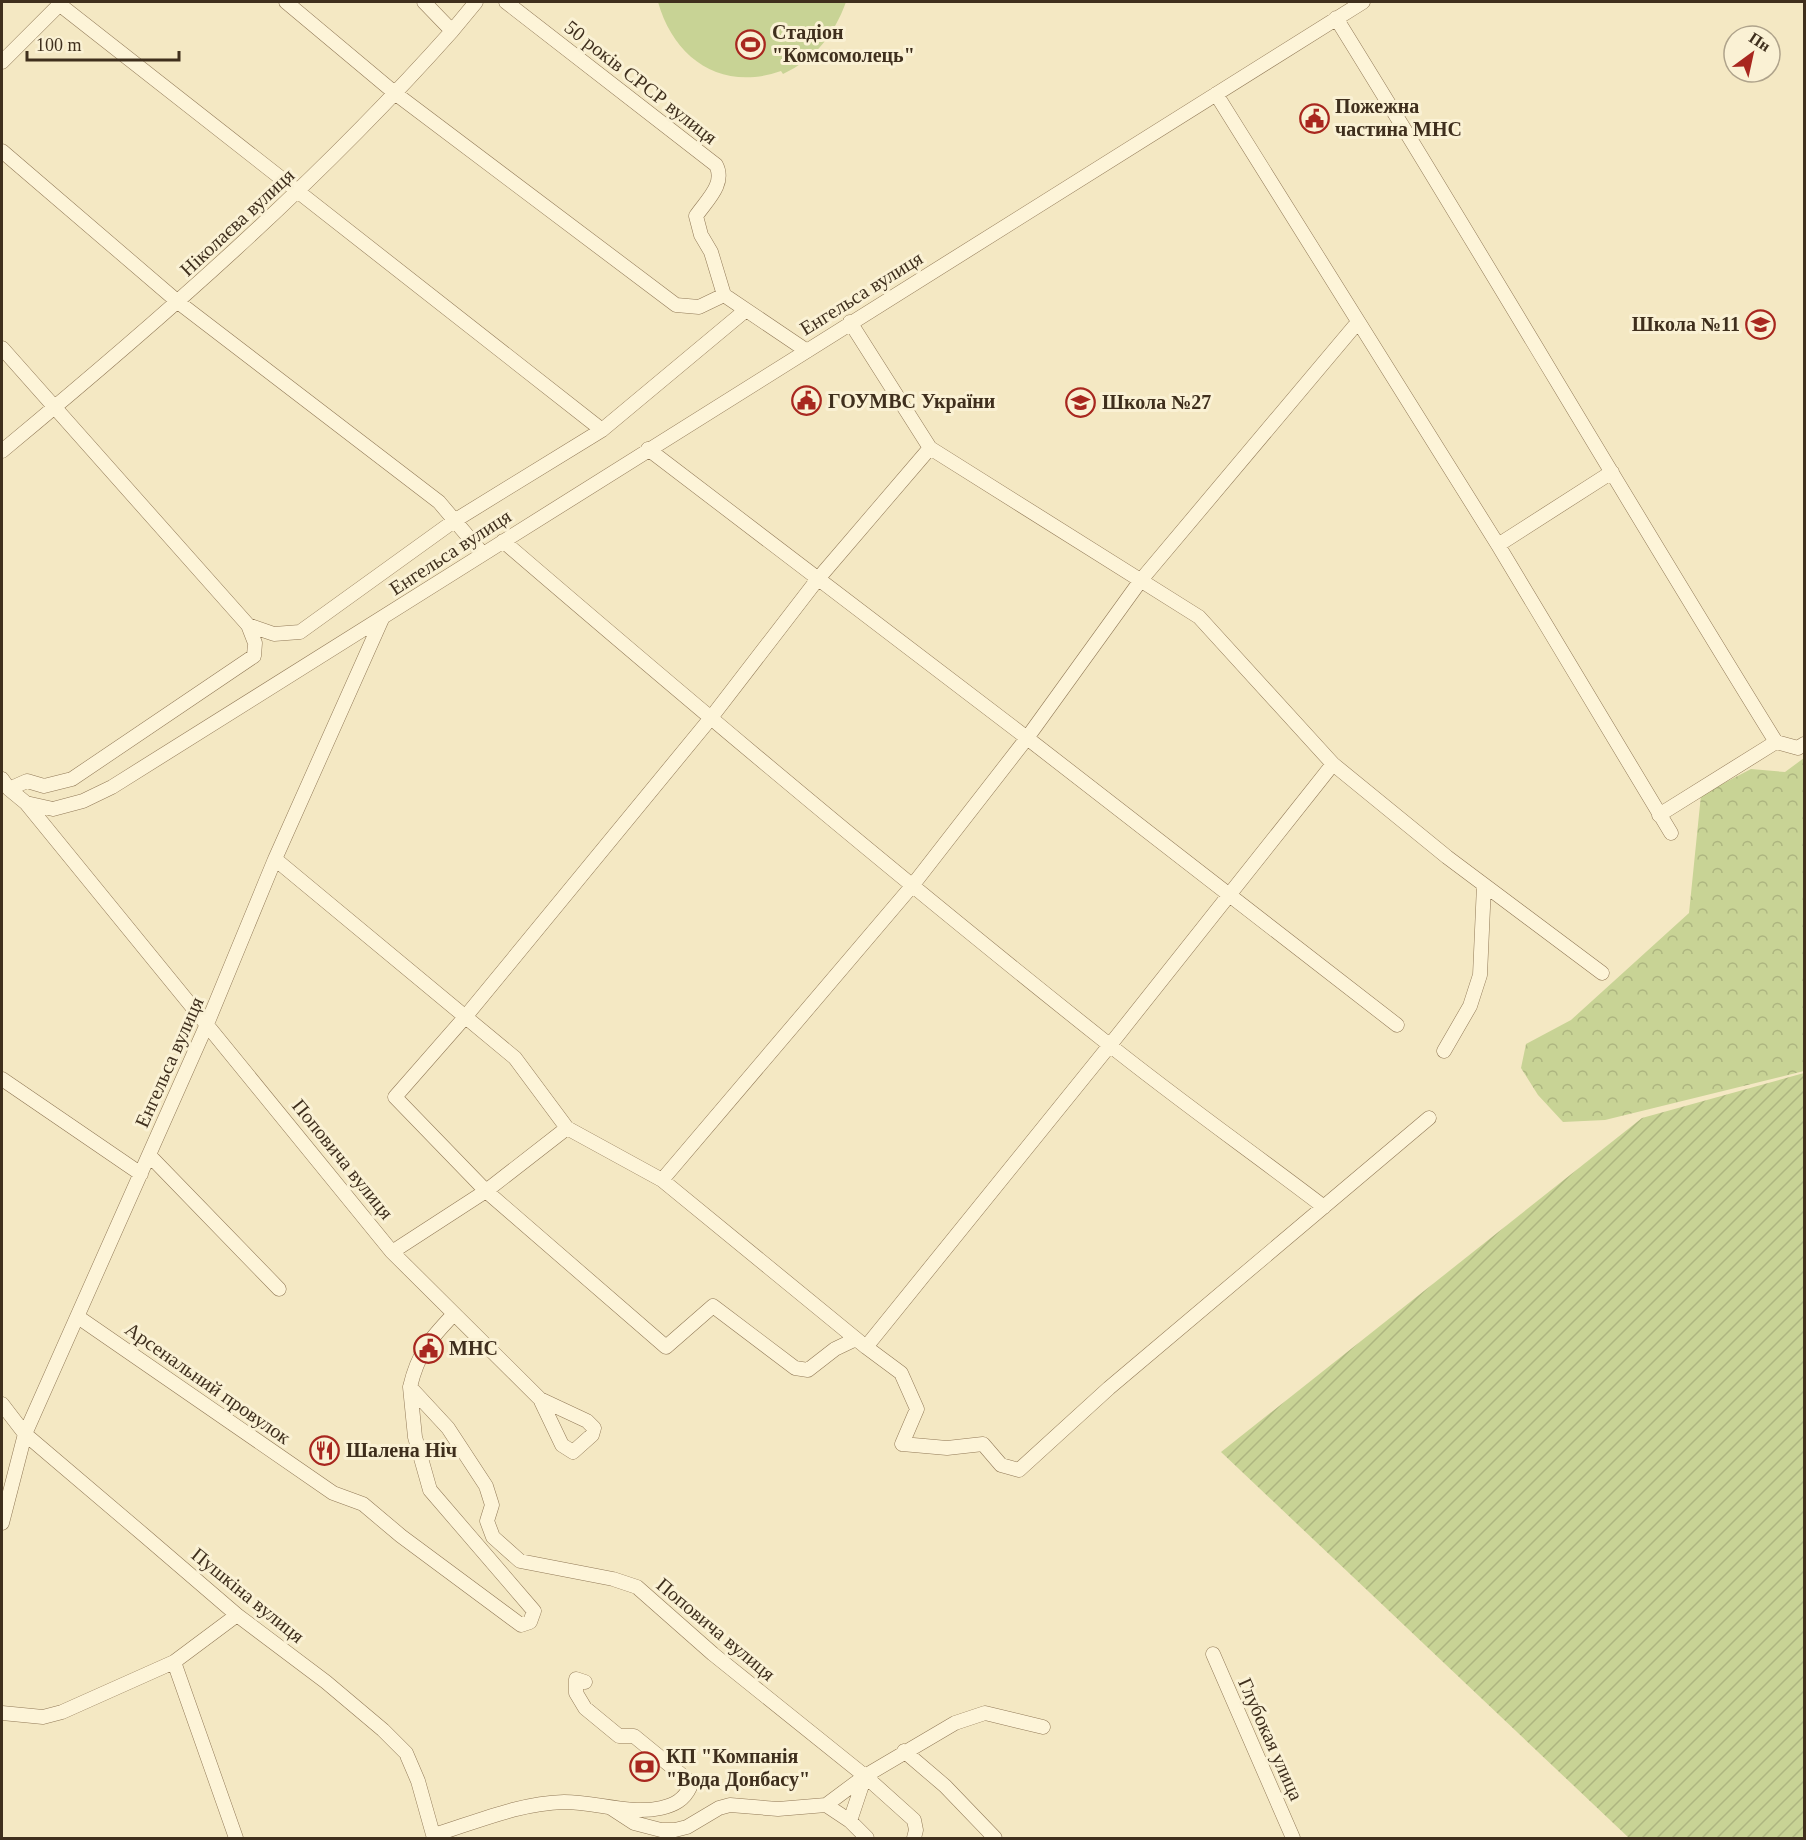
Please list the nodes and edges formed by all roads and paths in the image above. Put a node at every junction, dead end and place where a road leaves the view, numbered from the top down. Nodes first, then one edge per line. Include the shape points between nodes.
1 (286, 2) edge
2 (424, 2) edge
3 (476, 2) edge
4 (506, 2) edge
5 (1363, 2) edge
6 (60, 3) edge
7 (1336, 18) junction
8 (452, 30) junction
9 (2, 62) edge
10 (396, 94) junction
11 (1216, 94) junction
12 (2, 151) edge
13 (297, 193) junction
14 (724, 295) junction
15 (178, 302) junction
16 (746, 310) junction
17 (850, 322) junction
18 (1358, 322) junction
19 (2, 348) edge
20 (807, 351) junction
21 (55, 406) junction
22 (602, 430) junction
23 (930, 448) junction
24 (648, 449) junction
25 (2, 451) edge
26 (1612, 472) junction
27 (454, 520) junction
28 (503, 541) junction
29 (1498, 545) junction
30 (482, 553) junction
31 (817, 580) junction
32 (1141, 580) junction
33 (381, 619) junction
34 (248, 625) junction
35 (710, 719) junction
36 (1027, 738) junction
37 (1776, 742) junction
38 (1804, 744) edge
39 (1333, 764) junction
40 (5, 784) edge
41 (27, 803) junction
42 (1659, 815) junction
43 (1671, 833) dead end
44 (275, 859) junction
45 (1484, 885) junction
46 (912, 886) junction
47 (1229, 896) junction
48 (1602, 973) dead end
49 (466, 1016) junction
50 (207, 1024) junction
51 (1397, 1025) dead end
52 (1110, 1046) junction
53 (1444, 1052) dead end
54 (2, 1079) edge
55 (1429, 1118) dead end
56 (567, 1128) junction
57 (150, 1155) junction
58 (141, 1174) junction
59 (662, 1180) junction
60 (486, 1191) junction
61 (1323, 1207) junction
62 (393, 1252) junction
63 (279, 1289) dead end
64 (453, 1315) junction
65 (78, 1317) junction
66 (861, 1343) junction
67 (410, 1386) junction
68 (540, 1399) dead end
69 (2, 1404) edge
70 (25, 1434) junction
71 (2, 1523) edge
72 (237, 1615) junction
73 (1213, 1654) dead end
74 (174, 1662) junction
75 (585, 1682) dead end
76 (2, 1713) edge
77 (1043, 1727) dead end
78 (904, 1751) junction
79 (865, 1776) junction
80 (826, 1804) junction
81 (606, 1806) junction
82 (850, 1821) junction
83 (434, 1837) edge
84 (236, 1839) edge
85 (867, 1839) edge
86 (915, 1839) edge
87 (995, 1839) edge
88 (1293, 1839) edge

1 - 10 street
2 - 8 street
3 - 8 street, Ніколаєва вулиця
4 - 14 street, 50 років СРСР вулиця via 716,165 719,183 696,216
5 - 7 street, Енгельса вулиця
6 - 9 street
6 - 13 street
7 - 11 street, Енгельса вулиця
7 - 26 street
8 - 10 street, Ніколаєва вулиця
10 - 13 street, Ніколаєва вулиця
10 - 14 street via 676,305 699,307
11 - 17 street, Енгельса вулиця
11 - 18 street
12 - 15 street
13 - 15 street, Ніколаєва вулиця
13 - 22 street
14 - 16 street
15 - 21 street, Ніколаєва вулиця
15 - 27 street via 439,502
16 - 20 street
16 - 22 street
17 - 20 street, Енгельса вулиця
17 - 23 street
18 - 29 street
18 - 32 street
19 - 21 street
20 - 24 street, Енгельса вулиця
21 - 25 street, Ніколаєва вулиця
21 - 34 street
22 - 27 street
23 - 31 street
23 - 32 street
24 - 28 street, Енгельса вулиця
24 - 31 street
26 - 29 street
26 - 37 street
27 - 30 street
27 - 34 street via 300,632 274,634
28 - 30 street, Енгельса вулиця
28 - 35 street
29 - 42 street
30 - 33 street, Енгельса вулиця
31 - 35 street
31 - 36 street
32 - 36 street
32 - 39 street via 1199,617
33 - 41 street, Енгельса вулиця via 112,787 53,809
33 - 44 street, Енгельса вулиця
34 - 40 street via 255,643 254,656 72,779 44,786 27,781
35 - 46 street
35 - 49 street
36 - 46 street
36 - 47 street
37 - 38 street via 1798,748
37 - 42 street
39 - 45 street
39 - 47 street
40 - 41 street
41 - 50 street, Поповича вулиця
42 - 43 street
44 - 49 street
44 - 50 street, Енгельса вулиця
45 - 48 street
45 - 53 street via 1480,975 1470,1006
46 - 52 street
46 - 59 street
47 - 51 street
47 - 52 street
49 - 56 street via 515,1058
49 - 60 street via 395,1097
50 - 57 street, Енгельса вулиця
50 - 62 street, Поповича вулиця
52 - 61 street
52 - 66 street
54 - 58 street
55 - 61 street
56 - 59 street
56 - 60 street
57 - 58 street, Енгельса вулиця
57 - 63 street
58 - 65 street, Енгельса вулиця
59 - 66 street
60 - 62 street
60 - 66 street via 666,1347 714,1306 795,1368 808,1370 835,1349
61 - 66 street via 1109,1388 1019,1470 1001,1465 983,1444 947,1448 902,1444 917,1409 901,1372
62 - 64 street, Поповича вулиця
64 - 67 street via 428,1341
64 - 68 street, Поповича вулиця
65 - 67 street, Арсенальний провулок via 333,1493 363,1504 521,1625 530,1622 534,1611 430,1490 415,1437
65 - 70 street, Енгельса вулиця
67 - 79 street, Поповича вулиця via 448,1428 486,1486 492,1505 487,1521 493,1538 520,1561 637,1587 713,1654
69 - 70 street, Пушкіна вулиця
70 - 71 street, Енгельса вулиця
70 - 72 street, Пушкіна вулиця
72 - 74 street
72 - 83 street, Пушкіна вулиця via 326,1682 406,1753
73 - 88 street, Глубокая улица
74 - 76 street via 62,1712 43,1717
74 - 84 street
75 - 81 street via 576,1679 576,1693 585,1708 619,1736 634,1736 689,1781 690,1787 682,1799 660,1808
77 - 78 street via 985,1713
78 - 79 street
78 - 87 street via 945,1786
79 - 80 street
79 - 82 street
79 - 86 street, Поповича вулиця via 914,1820
80 - 81 street via 778,1809 730,1805 675,1830 634,1823
80 - 82 street
81 - 83 street via 562,1802 524,1807
82 - 85 street

